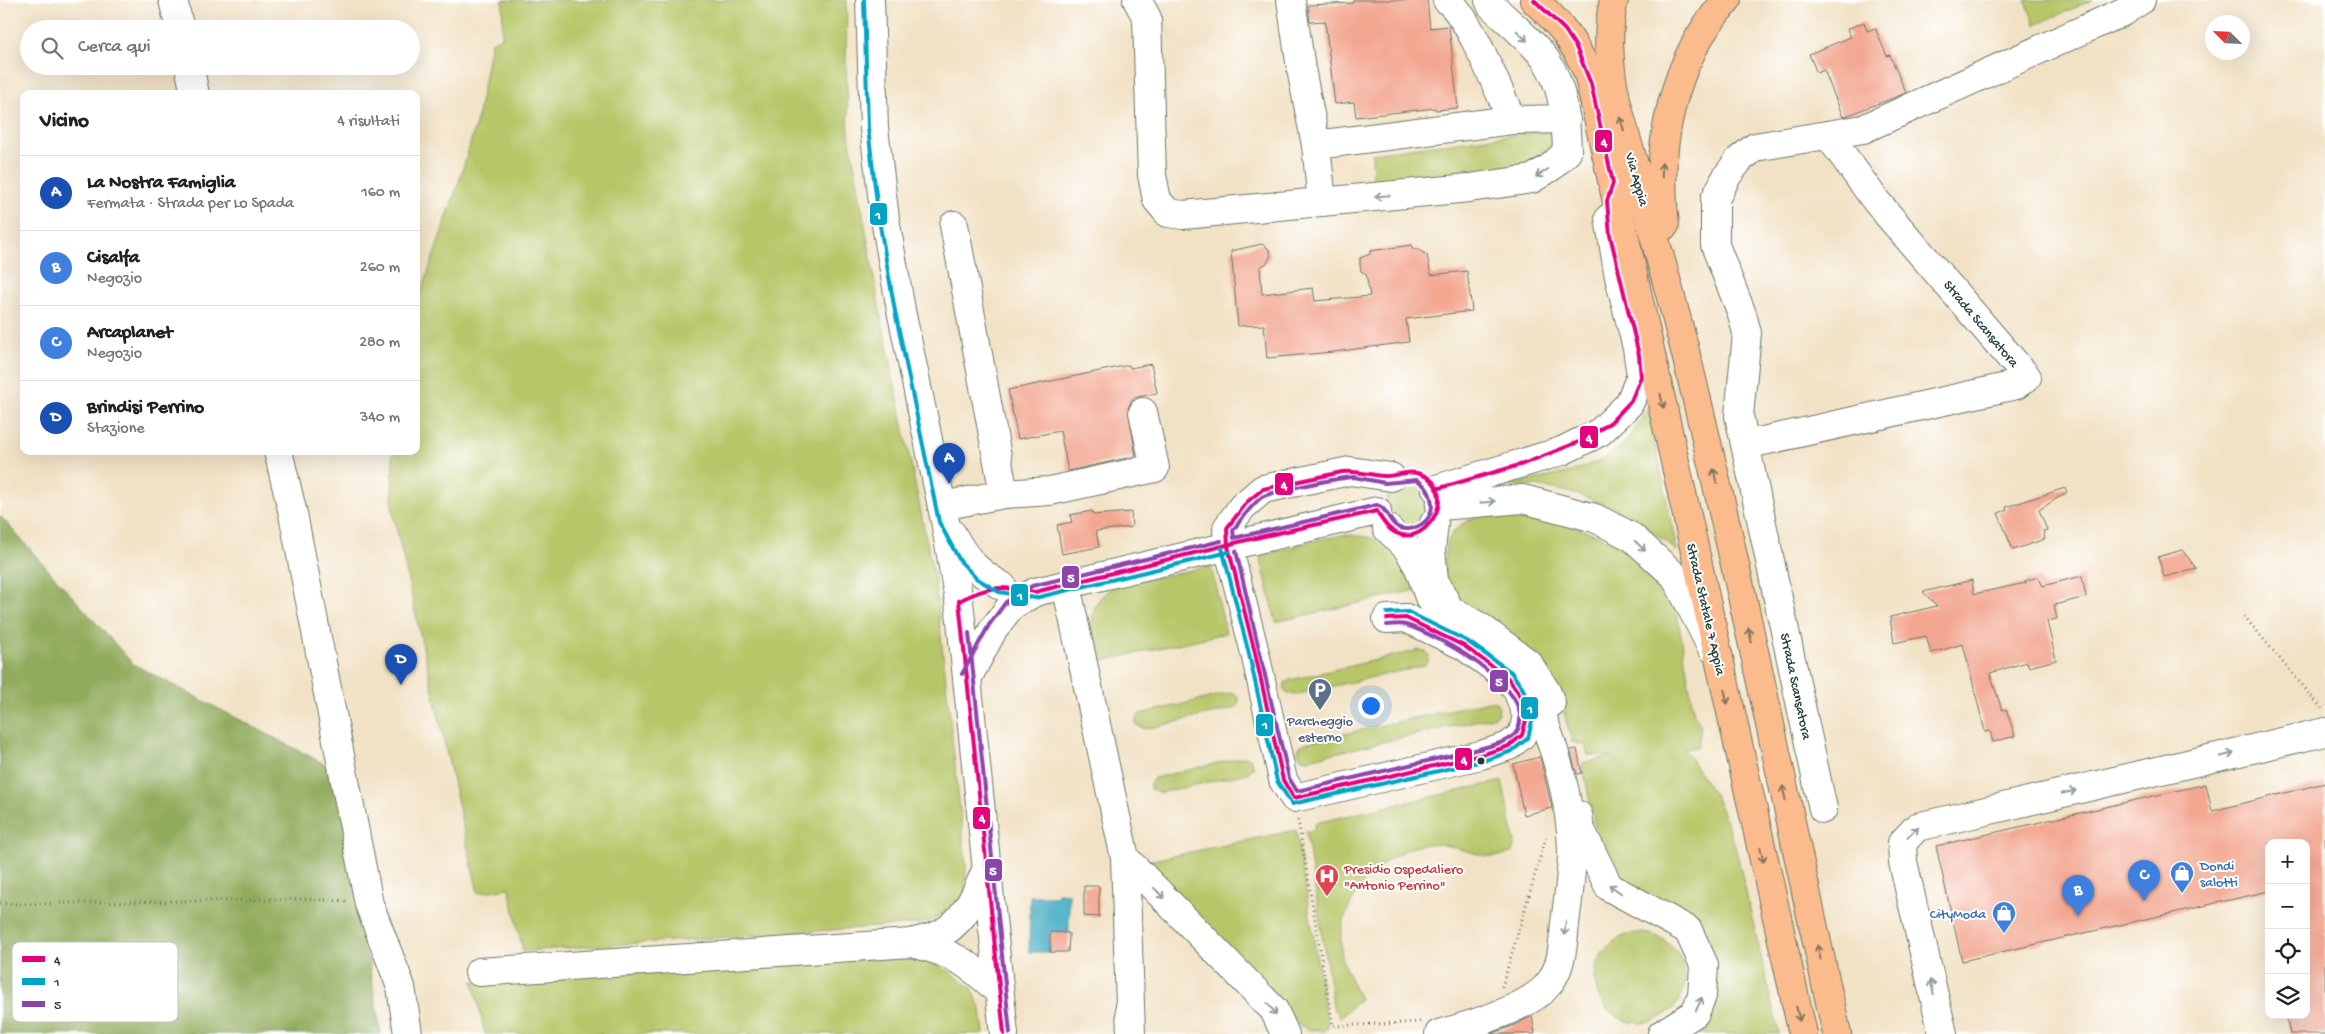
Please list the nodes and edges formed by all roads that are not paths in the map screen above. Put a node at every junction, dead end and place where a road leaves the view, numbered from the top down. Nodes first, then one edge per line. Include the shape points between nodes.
1 (173, 0) edge
2 (870, 0) edge
3 (1137, 0) edge
4 (1291, 0) edge
5 (1447, 0) edge
6 (1489, 0) edge
7 (1534, 0) edge
8 (1614, 0) edge
9 (1727, 0) edge
10 (2142, 0) edge
11 (178, 20) edge
12 (191, 75) edge
13 (194, 90) edge
14 (1566, 119) junction
15 (1512, 120) junction
16 (1829, 136) junction
17 (1316, 145) junction
18 (1613, 183) junction
19 (1322, 202) junction
20 (954, 226) dead end
21 (1687, 357) junction
22 (1142, 412) dead end
23 (1745, 445) junction
24 (279, 455) edge
25 (1391, 476) junction
26 (1004, 494) junction
27 (1437, 506) junction
28 (944, 514) junction
29 (1382, 519) junction
30 (1228, 546) junction
31 (1066, 585) junction
32 (1007, 596) junction
33 (959, 602) junction
34 (1387, 619) dead end
35 (1719, 662) junction
36 (968, 677) junction
37 (2325, 732) edge
38 (1823, 809) dead end
39 (1125, 858) junction
40 (987, 868) junction
41 (994, 940) junction
42 (948, 944) junction
43 (479, 972) dead end
44 (1000, 992) junction
45 (1435, 1028) edge
46 (408, 1034) edge
47 (1004, 1034) edge
48 (1131, 1034) edge
49 (1285, 1034) edge
50 (1662, 1034) edge
51 (1803, 1034) edge
52 (1837, 1034) edge
53 (1943, 1034) edge

1 - 11 street
2 - 28 street via 874,128 885,219
3 - 19 street via 1148,18 1152,175 1157,200 1168,213 1184,215
4 - 17 street via 1300,70
5 - 15 street via 1454,5 1475,41
6 -> 14 street via 1545,58 1561,92
7 - 18 highway, Strada Statale 7 Appia via 1564,28 1588,73
21 -> 8 highway, Via Appia via 1616,98 1608,48
21 -> 9 highway via 1661,196 1662,160 1671,108 1684,69 1699,38
10 - 16 street, Strada Scansatora via 2125,11 1863,129
12 - 13 street
14 - 15 street
14 -> 19 street via 1567,152 1532,179
15 - 17 street
16 - 23 street, Strada Scansatora via 1755,147 1739,160 1715,200 1715,245 1747,334 1738,416
16 - 23 street, Strada Scansatora via 1876,201 2027,378 2016,385
17 - 19 street
18 - 27 street via 1607,200 1611,236 1641,376 1629,404 1600,432
18 -> 35 highway, Strada Statale 7 Appia
20 - 26 street
52 -> 21 highway
22 - 26 street via 1155,468 1050,491
23 - 38 street, Strada Scansatora
24 - 46 street via 369,904 401,987
25 - 27 street via 1401,472 1421,475
25 - 29 street via 1379,492
25 - 30 street via 1350,471 1264,489 1242,507 1227,528
26 - 28 street
27 - 29 street via 1426,530 1406,536 1396,533
27 -> 35 street via 1524,499 1595,518 1632,538 1675,576
50 -> 27 street via 1694,1013 1702,996 1704,965 1688,930 1609,888 1580,828 1562,739 1546,691 1528,663 1480,627 1450,610 1434,580 1431,550
28 - 32 street via 965,558
28 - 33 street
29 - 30 street
29 -> 45 street via 1408,549 1429,597 1446,620 1504,653 1529,680 1555,747 1564,786 1572,850 1558,970 1543,990 1508,1011
30 - 31 street
30 - 34 street via 1256,653 1283,780 1294,798 1481,755 1508,746 1522,735 1527,717 1518,692 1507,677 1464,646 1406,618
31 - 32 street
31 - 39 street
32 - 33 street via 989,609
32 - 36 street
33 - 36 street
35 -> 51 highway, Strada Statale 7 Appia
36 - 40 street
53 -> 37 street via 1903,862 1902,843 1917,827
39 - 48 street
39 -> 49 street via 1274,1010
40 - 41 street
40 - 42 street
41 - 42 street
41 - 44 street
42 - 43 street via 911,943
42 - 44 street
44 - 47 street

